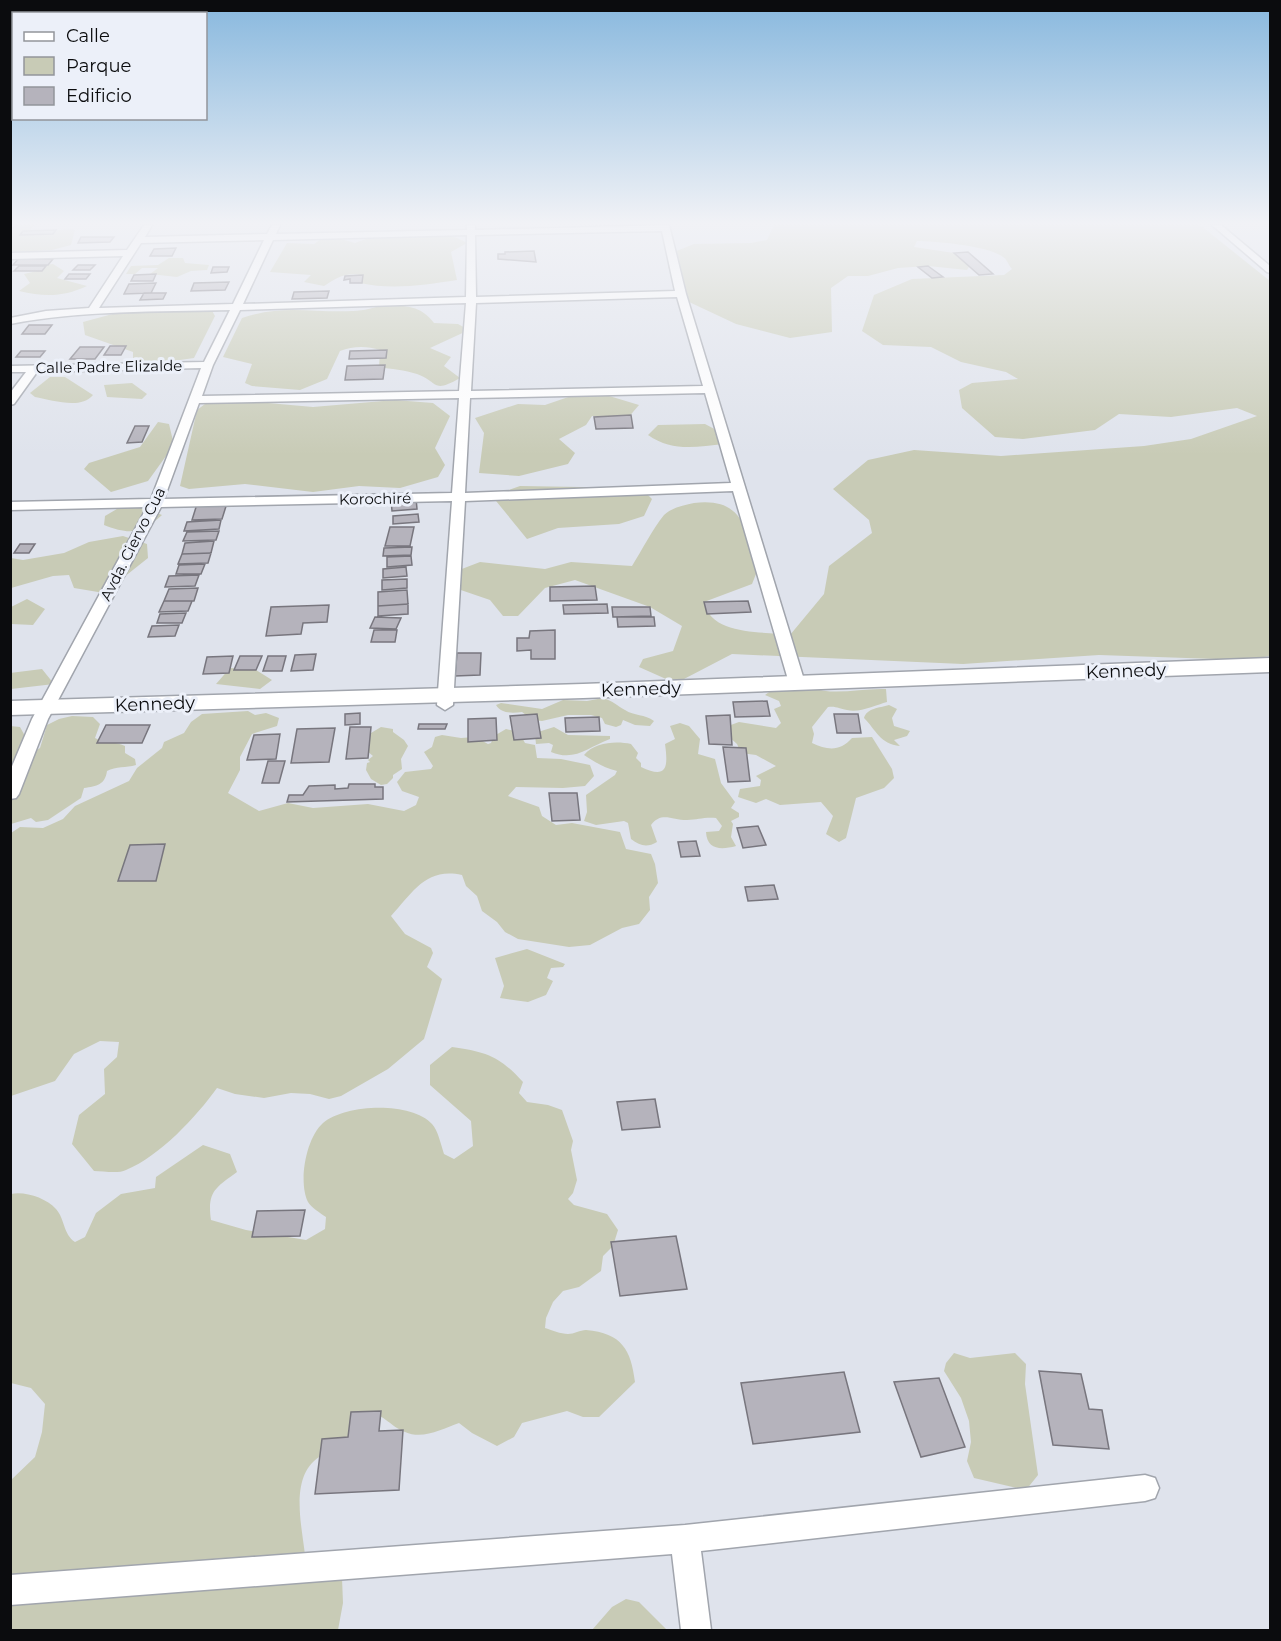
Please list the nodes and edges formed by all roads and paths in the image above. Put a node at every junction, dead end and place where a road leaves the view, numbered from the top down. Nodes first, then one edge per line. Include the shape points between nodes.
1 (98, 302) edge
2 (239, 302) edge
3 (409, 302) edge
4 (471, 302) edge
5 (683, 302) edge
6 (237, 306) junction
7 (92, 311) junction
8 (10, 321) edge
9 (208, 365) junction
10 (34, 368) junction
11 (10, 369) edge
12 (710, 389) junction
13 (465, 394) junction
14 (195, 400) junction
15 (10, 402) edge
16 (739, 487) junction
17 (458, 497) junction
18 (156, 503) junction
19 (10, 506) edge
20 (1270, 665) edge
21 (1270, 677) edge
22 (797, 683) junction
23 (446, 700) junction
24 (10, 708) edge
25 (44, 713) junction
26 (10, 719) edge
27 (10, 794) edge
28 (1145, 1488) dead end
29 (685, 1539) junction
30 (10, 1590) edge
31 (696, 1630) edge

1 - 7 street
2 - 6 street, Avda. Ciervo Cua
3 - 6 street
4 - 13 street
5 - 12 street
6 - 7 street
6 - 9 street, Avda. Ciervo Cua
7 - 8 street
9 - 10 street, Calle Padre Elizalde
9 - 14 street, Avda. Ciervo Cua
10 - 11 street, Calle Padre Elizalde
10 - 15 street
12 - 13 street
12 - 16 street
13 - 14 street
13 - 17 street
14 - 18 street, Avda. Ciervo Cua
16 - 17 street, Korochiré
16 - 22 street
17 - 18 street, Korochiré
17 - 23 street
18 - 19 street, Korochiré
18 - 25 street, Avda. Ciervo Cua
20 - 22 main road, Kennedy
21 - 23 main road, Kennedy
22 - 23 main road, Kennedy
23 - 25 main road, Kennedy
24 - 25 main road, Kennedy
25 - 26 main road, Kennedy
25 - 27 street, Avda. Ciervo Cua
28 - 29 street
29 - 30 street
29 - 31 street

